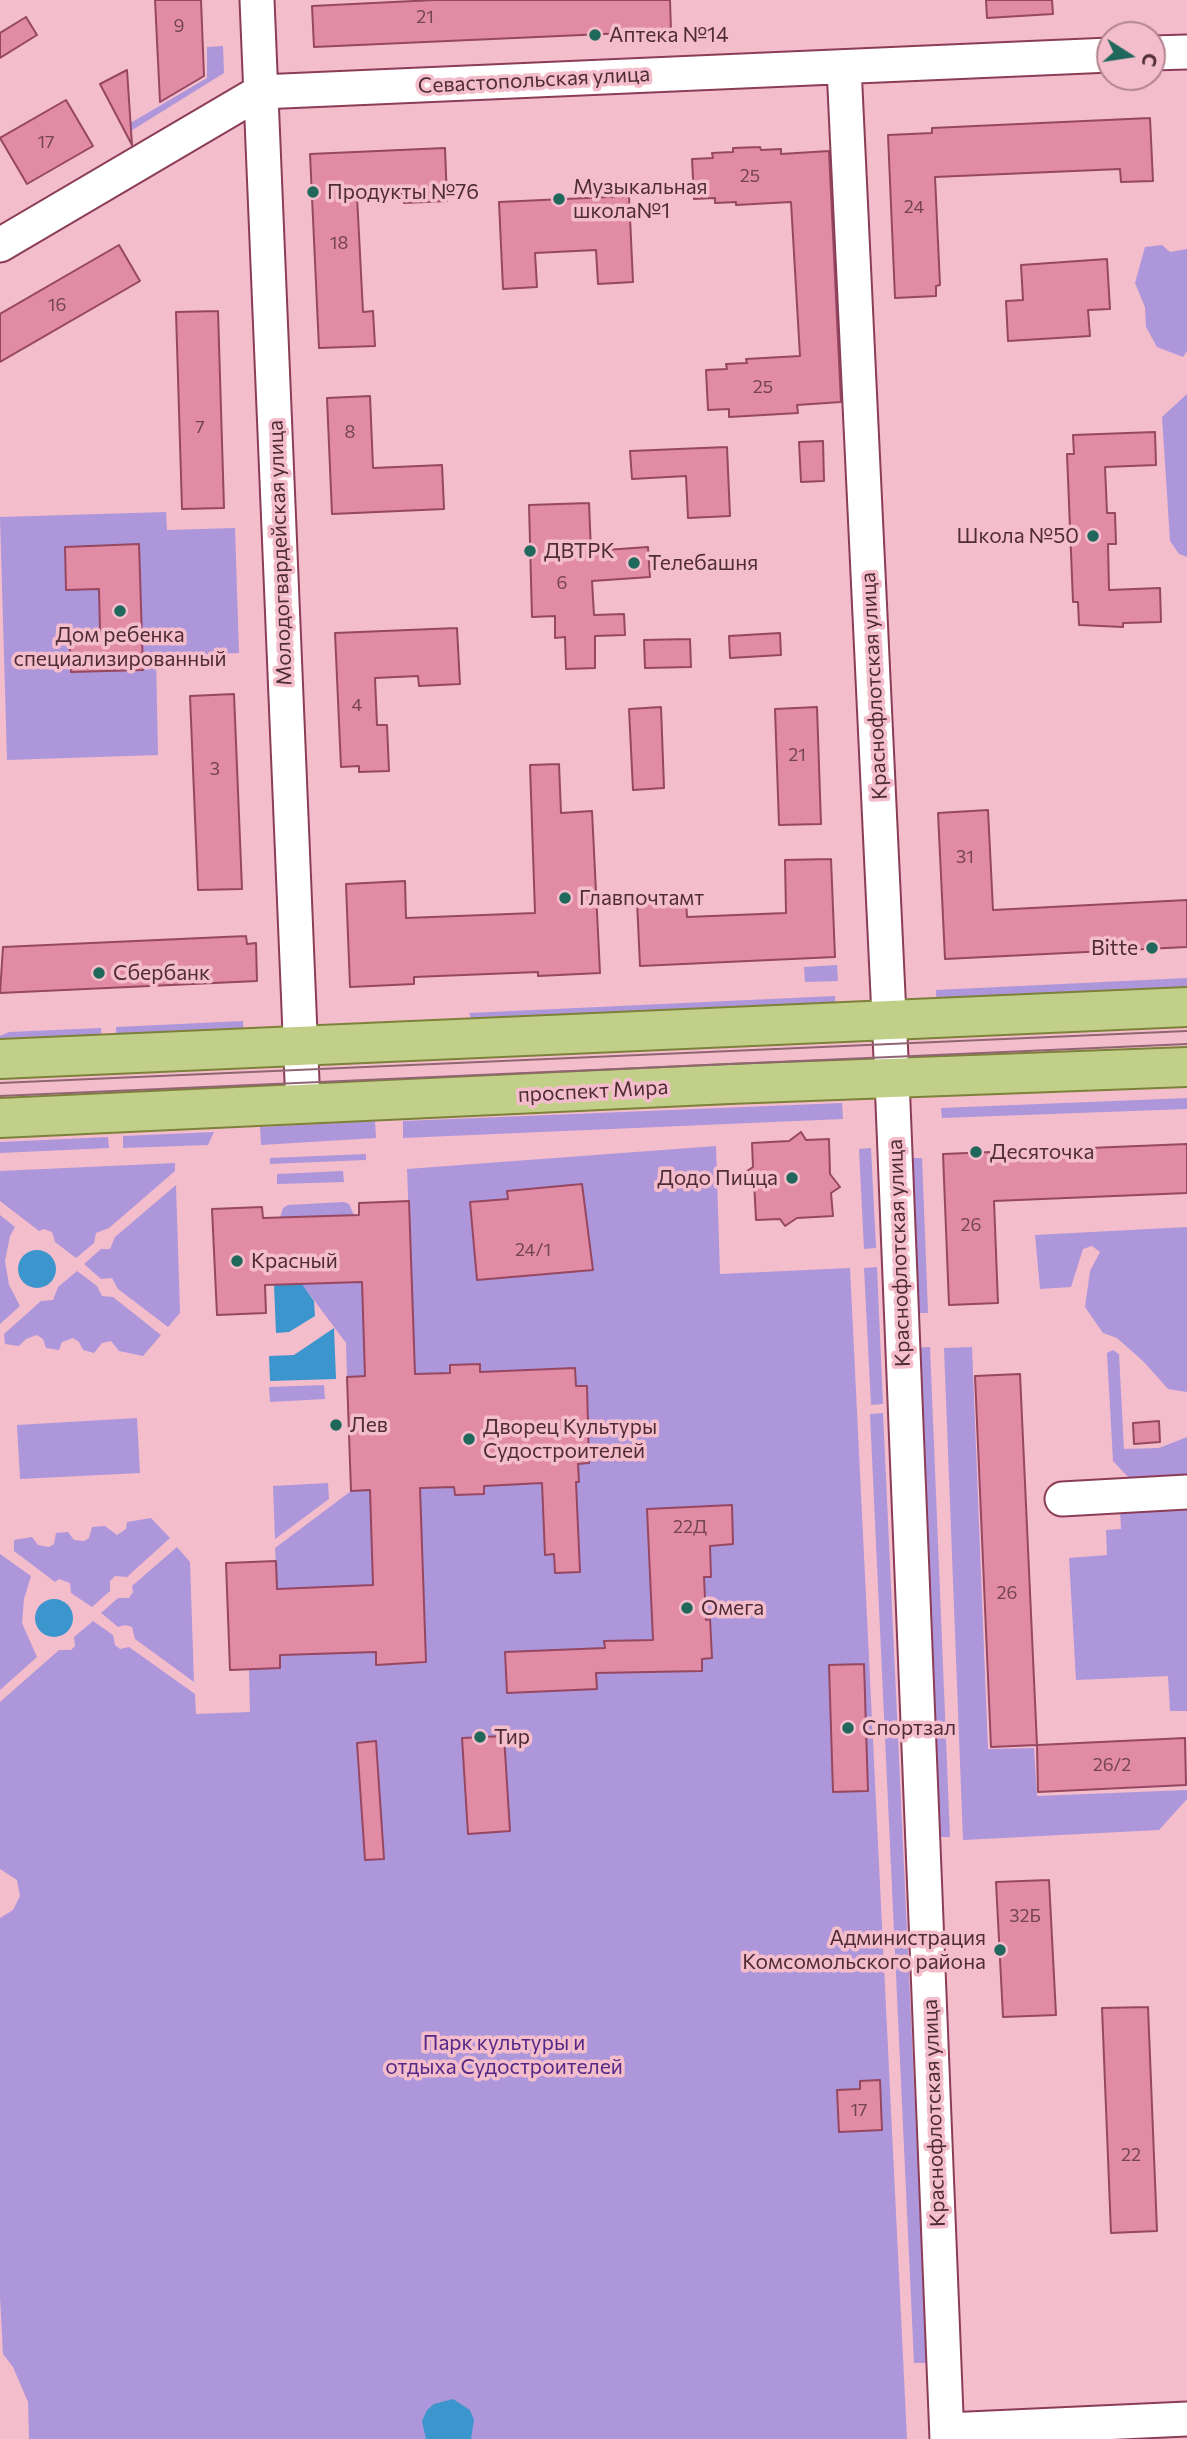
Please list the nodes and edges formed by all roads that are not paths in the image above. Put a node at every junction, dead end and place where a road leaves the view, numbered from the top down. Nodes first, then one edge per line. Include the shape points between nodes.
1 (257, 0) edge
2 (1187, 51) edge
3 (1166, 52) edge
4 (1096, 56) edge
5 (844, 67) junction
6 (260, 92) junction
7 (0, 245) edge
8 (1187, 1007) edge
9 (890, 1020) junction
10 (300, 1046) junction
11 (0, 1059) edge
12 (1187, 1067) edge
13 (892, 1079) junction
14 (303, 1105) junction
15 (0, 1118) edge
16 (1187, 1492) edge
17 (1062, 1499) dead end
18 (1187, 2419) edge
19 (947, 2434) edge

1 - 6 street, Молодогвардейская улица
2 - 3 street
4 - 5 street, Севастопольская улица
5 - 6 street, Севастопольская улица
5 - 9 street, Краснофлотская улица
6 - 7 street, Севастопольская улица
6 - 10 street, Молодогвардейская улица
8 - 9 main road
9 - 10 main road
9 - 13 street, Краснофлотская улица
10 - 11 main road
10 - 14 street, Молодогвардейская улица
12 - 13 main road, проспект Мира
13 - 14 main road, проспект Мира
13 - 19 street, Краснофлотская улица
14 - 15 main road, проспект Мира
16 - 17 street
18 - 19 street

